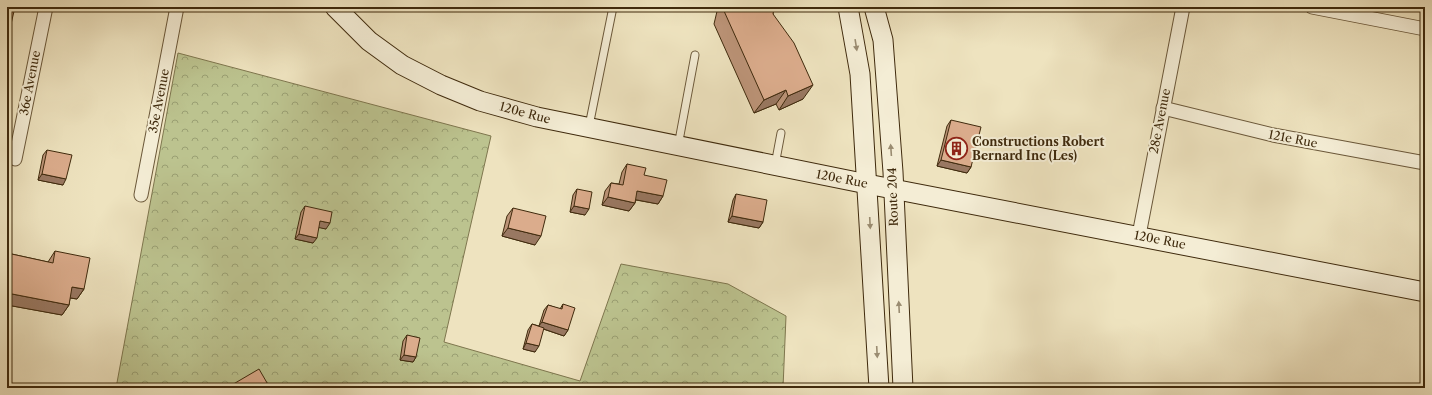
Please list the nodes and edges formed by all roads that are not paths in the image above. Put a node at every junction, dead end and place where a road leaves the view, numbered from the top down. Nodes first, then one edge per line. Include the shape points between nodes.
1 (46, 7) edge
2 (177, 7) edge
3 (335, 7) edge
4 (613, 7) edge
5 (848, 7) edge
6 (874, 7) edge
7 (1183, 7) edge
8 (1312, 7) edge
9 (1425, 29) edge
10 (695, 55) dead end
11 (1162, 108) junction
12 (589, 129) junction
13 (782, 133) dead end
14 (678, 146) junction
15 (15, 159) dead end
16 (1425, 163) edge
17 (775, 165) junction
18 (867, 184) junction
19 (892, 188) junction
20 (141, 195) dead end
21 (1139, 235) junction
22 (1425, 292) edge
23 (879, 388) edge
24 (903, 388) edge

1 - 15 street, 36e Avenue
2 - 20 street, 35e Avenue
3 - 12 street, 120e Rue via 369,41 402,65 441,85 480,101
4 - 12 lane
5 -> 18 street, Route 204 via 860,74
19 -> 6 street, Route 204 via 883,40
7 - 11 street, 28e Avenue
8 - 9 street
10 - 14 lane
11 - 16 street, 121e Rue via 1273,135
11 - 21 street, 28e Avenue
12 - 14 street, 120e Rue
13 - 17 lane
14 - 17 street, 120e Rue
17 - 18 street, 120e Rue
18 - 19 street, 120e Rue
18 -> 23 street, Route 204
19 - 21 street, 120e Rue
24 -> 19 street, Route 204
21 - 22 street, 120e Rue

